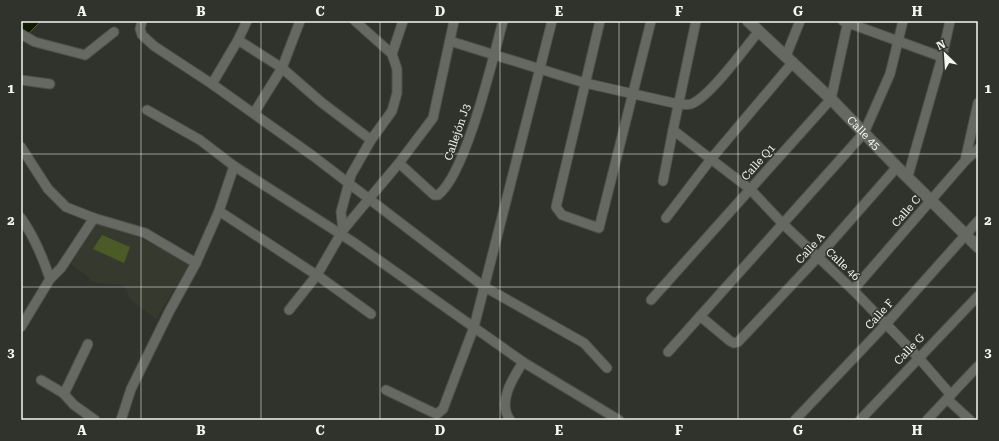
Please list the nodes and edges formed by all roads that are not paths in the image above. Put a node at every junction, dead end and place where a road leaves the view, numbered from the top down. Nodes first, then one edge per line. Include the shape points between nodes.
1 (142, 21) edge
2 (247, 21) edge
3 (300, 21) edge
4 (355, 21) edge
5 (403, 21) edge
6 (454, 21) edge
7 (503, 21) edge
8 (552, 21) edge
9 (600, 21) edge
10 (651, 21) edge
11 (696, 21) edge
12 (748, 21) edge
13 (800, 21) edge
14 (903, 21) edge
15 (950, 21) edge
16 (846, 22) edge
17 (759, 31) junction
18 (114, 32) dead end
19 (21, 34) edge
20 (238, 40) junction
21 (450, 41) junction
22 (898, 41) junction
23 (392, 54) junction
24 (494, 55) junction
25 (942, 57) junction
26 (789, 59) junction
27 (282, 68) junction
28 (539, 68) junction
29 (21, 80) edge
30 (585, 83) junction
31 (50, 84) dead end
32 (212, 84) junction
33 (633, 94) junction
34 (831, 99) junction
35 (978, 103) edge
36 (678, 104) junction
37 (147, 110) dead end
38 (254, 113) junction
39 (673, 130) junction
40 (864, 133) junction
41 (371, 140) junction
42 (21, 147) edge
43 (978, 149) edge
44 (711, 159) junction
45 (965, 161) junction
46 (399, 163) junction
47 (234, 166) junction
48 (897, 167) junction
49 (908, 176) junction
50 (662, 181) dead end
51 (348, 184) junction
52 (750, 190) junction
53 (370, 199) junction
54 (932, 200) junction
55 (219, 211) junction
56 (21, 218) edge
57 (94, 218) junction
58 (666, 218) dead end
59 (978, 221) edge
60 (783, 224) junction
61 (342, 232) junction
62 (966, 235) junction
63 (978, 247) edge
64 (818, 257) junction
65 (196, 263) junction
66 (317, 276) junction
67 (50, 279) junction
68 (484, 286) junction
69 (853, 290) junction
70 (978, 296) edge
71 (651, 300) dead end
72 (289, 310) dead end
73 (371, 314) dead end
74 (700, 316) junction
75 (886, 324) junction
76 (474, 326) junction
77 (21, 327) edge
78 (88, 344) dead end
79 (668, 352) dead end
80 (918, 357) junction
81 (523, 362) junction
82 (978, 366) edge
83 (607, 368) dead end
84 (41, 380) dead end
85 (386, 390) dead end
86 (64, 394) junction
87 (949, 397) junction
88 (95, 420) edge
89 (120, 420) edge
90 (510, 420) edge
91 (619, 420) edge
92 (795, 420) edge
93 (860, 420) edge
94 (927, 420) edge
95 (970, 420) edge

1 - 32 street via 142,34 154,46
2 - 20 street
3 - 27 street
4 - 23 street
5 - 23 street
6 - 21 street
7 - 24 street, Callejón J3
8 - 28 street
9 - 30 street
10 - 33 street
11 - 36 street
12 - 17 street, Calle 45
13 - 26 street
14 - 22 street
15 - 25 street
16 - 22 street
16 - 34 street, Calle Q1
17 - 26 street, Calle 45
17 - 36 street via 701,98 690,104
18 - 19 street via 86,55 35,42
20 - 27 street
20 - 32 street
21 - 24 street
21 - 46 street via 433,118
22 - 25 street
22 - 40 street via 890,74
23 - 41 street via 397,68 397,93 392,111
24 - 28 street
24 - 46 street, Callejón J3 via 464,154 443,192 438,196 434,195
25 - 49 street
26 - 34 street, Calle 45
26 - 44 street
27 - 38 street
27 - 41 street via 320,102
28 - 30 street
28 - 68 street
29 - 31 street
30 - 33 street
30 - 33 street via 556,207 562,214 599,228
32 - 38 street
33 - 36 street
34 - 40 street, Calle 45
34 - 52 street, Calle Q1
35 - 45 street
36 - 39 street
37 - 47 street via 200,140
38 - 51 street
39 - 44 street, Calle 46
39 - 50 street
40 - 48 street, Calle 45
40 - 60 street
41 - 51 street
42 - 57 street via 48,189 66,207
43 - 45 street, Calle C
44 - 52 street, Calle 46
44 - 58 street
45 - 54 street, Calle C
46 - 53 street
47 - 55 street
47 - 61 street
48 - 49 street, Calle 45
48 - 64 street, Calle A
49 - 54 street, Calle 45
51 - 53 street
51 - 61 street via 341,212
52 - 60 street, Calle 46
52 - 71 street, Calle Q1
53 - 61 street
53 - 68 street
54 - 62 street, Calle 45
54 - 69 street, Calle C
55 - 65 street
55 - 66 street
56 - 67 street via 29,229
57 - 65 street via 145,233
57 - 67 street via 62,268
59 - 62 street, Calle F
60 - 64 street, Calle 46
60 - 74 street
61 - 66 street
61 - 76 street
62 - 63 street, Calle 45
62 - 75 street, Calle F
64 - 69 street, Calle 46
64 - 74 street, Calle A via 738,342 730,341
65 - 89 street via 131,389
66 - 72 street
66 - 73 street
67 - 77 street
68 - 76 street
68 - 83 street via 584,343
69 - 75 street, Calle 46
70 - 80 street, Calle G
74 - 79 street
75 - 80 street, Calle 46
75 - 92 street, Calle F
76 - 81 street
76 - 85 street via 441,412 437,414
78 - 86 street
80 - 87 street, Calle 46
80 - 93 street, Calle G
81 - 90 street via 506,396 505,407
81 - 91 street
82 - 87 street
84 - 86 street
86 - 88 street via 74,405
87 - 94 street
87 - 95 street, Calle 46

